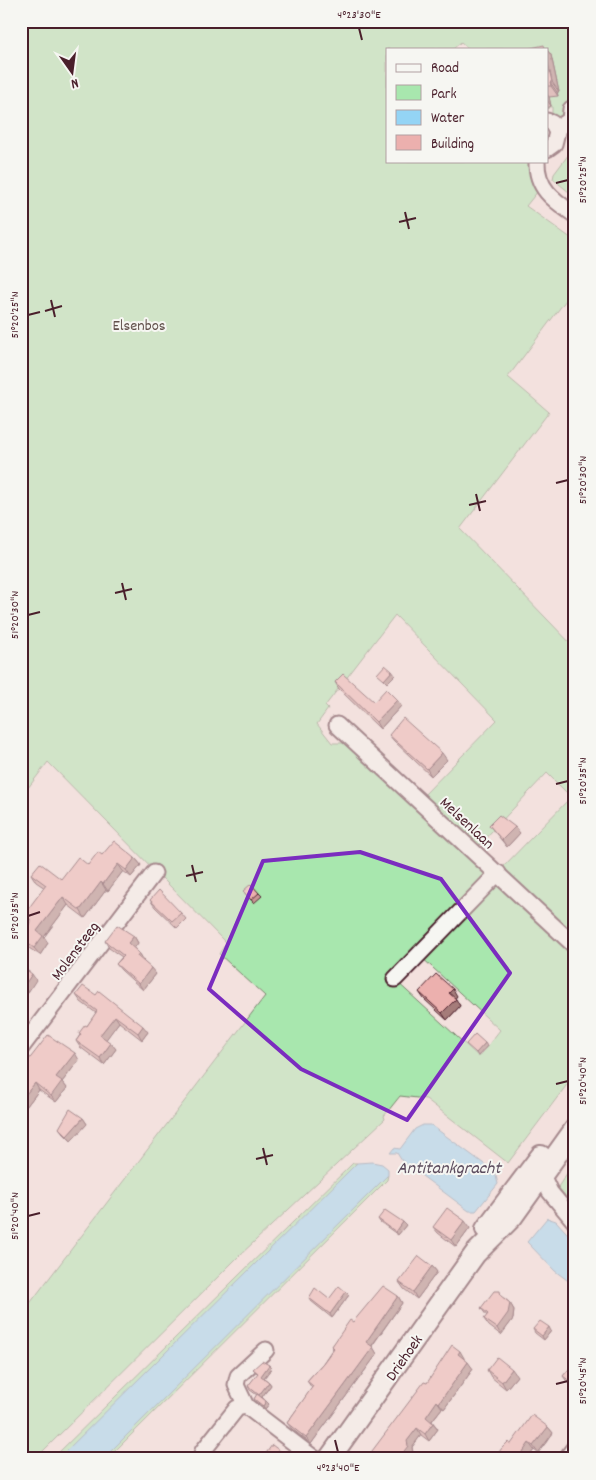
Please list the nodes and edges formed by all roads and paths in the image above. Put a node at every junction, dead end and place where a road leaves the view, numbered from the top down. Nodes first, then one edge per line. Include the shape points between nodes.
1 (571, 109) dead end
2 (552, 125) edge
3 (548, 147) edge
4 (537, 162) edge
5 (575, 215) edge
6 (337, 725) dead end
7 (154, 873) dead end
8 (498, 873) junction
9 (575, 946) edge
10 (395, 980) dead end
11 (21, 1048) edge
12 (575, 1117) edge
13 (575, 1129) edge
14 (537, 1173) junction
15 (575, 1222) edge
16 (266, 1350) dead end
17 (246, 1406) junction
18 (575, 1447) edge
19 (200, 1459) edge
20 (315, 1459) edge
21 (329, 1459) edge
22 (566, 1459) edge

1 - 2 street via 570,120
2 - 3 street via 557,139
4 - 5 street via 543,188
6 - 8 street, Melsenlaan
7 - 11 street, Molensteeg
8 - 9 street, Melsenlaan
8 - 10 street
12 - 14 main road via 556,1135
13 - 14 main road
14 - 15 street
14 - 21 main road, Driehoek via 506,1225 475,1254
16 - 17 street via 236,1381
17 - 19 street via 237,1408
17 - 20 street
18 - 22 street

